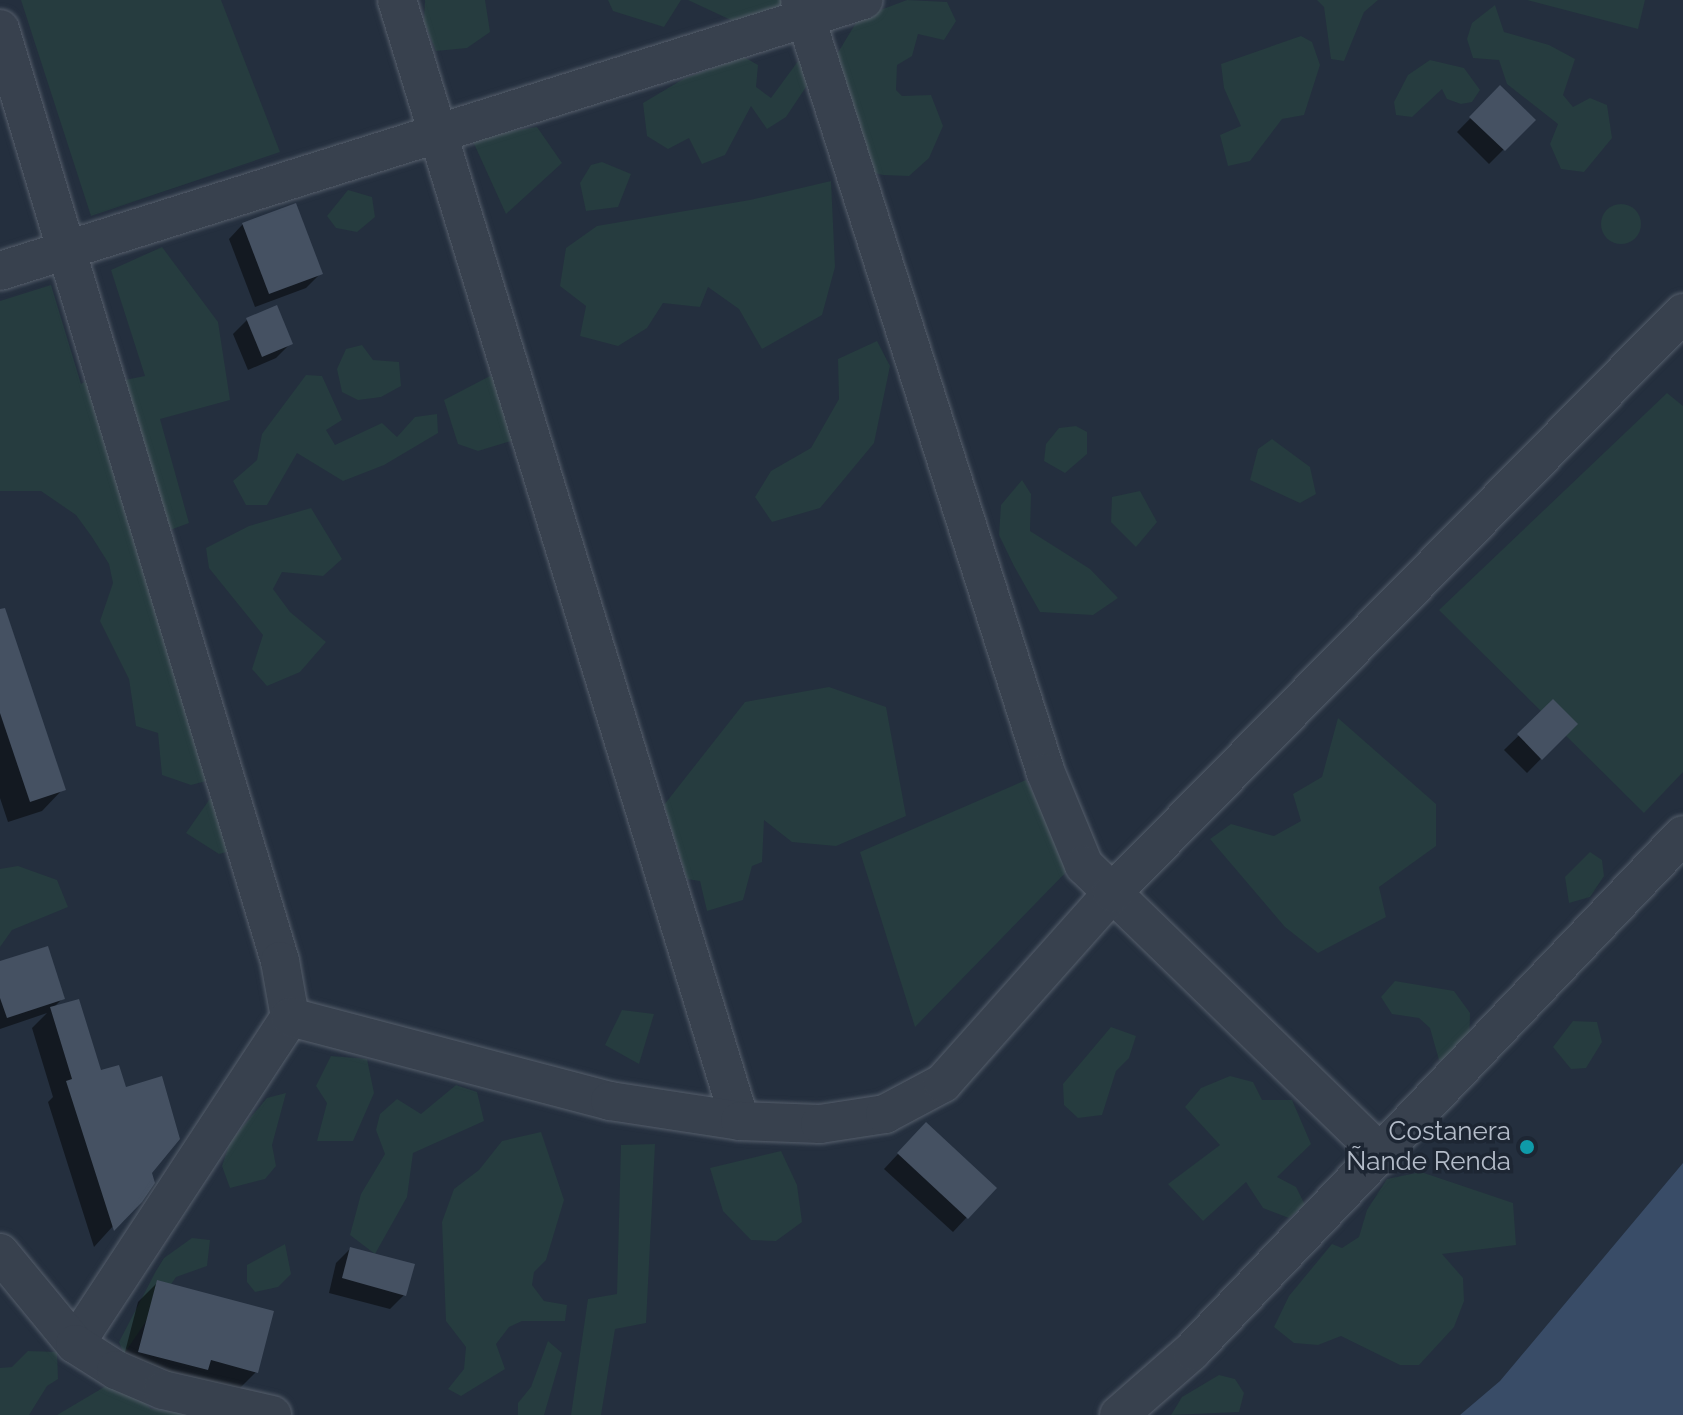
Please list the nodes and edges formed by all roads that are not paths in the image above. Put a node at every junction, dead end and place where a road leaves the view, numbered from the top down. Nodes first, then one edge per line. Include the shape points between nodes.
1 (397, 0) edge
2 (863, 0) edge
3 (802, 9) edge
4 (0, 29) edge
5 (434, 135) junction
6 (70, 249) junction
7 (0, 271) edge
8 (1683, 313) edge
9 (1683, 835) edge
10 (1112, 893) junction
11 (290, 1017) junction
12 (740, 1121) junction
13 (1382, 1155) junction
14 (0, 1253) edge
15 (75, 1344) junction
16 (272, 1415) edge
17 (1119, 1415) edge

1 - 5 street
2 - 3 street
3 - 5 street
3 - 10 street via 1046,773 1084,865
4 - 6 street
5 - 6 street
5 - 12 street
6 - 7 street
6 - 11 street via 280,961
8 - 10 street
9 - 13 street
10 - 12 street via 943,1083 885,1114 820,1124
10 - 13 street
11 - 12 street via 610,1101
11 - 15 street
13 - 17 street via 1192,1351
14 - 15 street
15 - 16 street via 116,1370 163,1390

